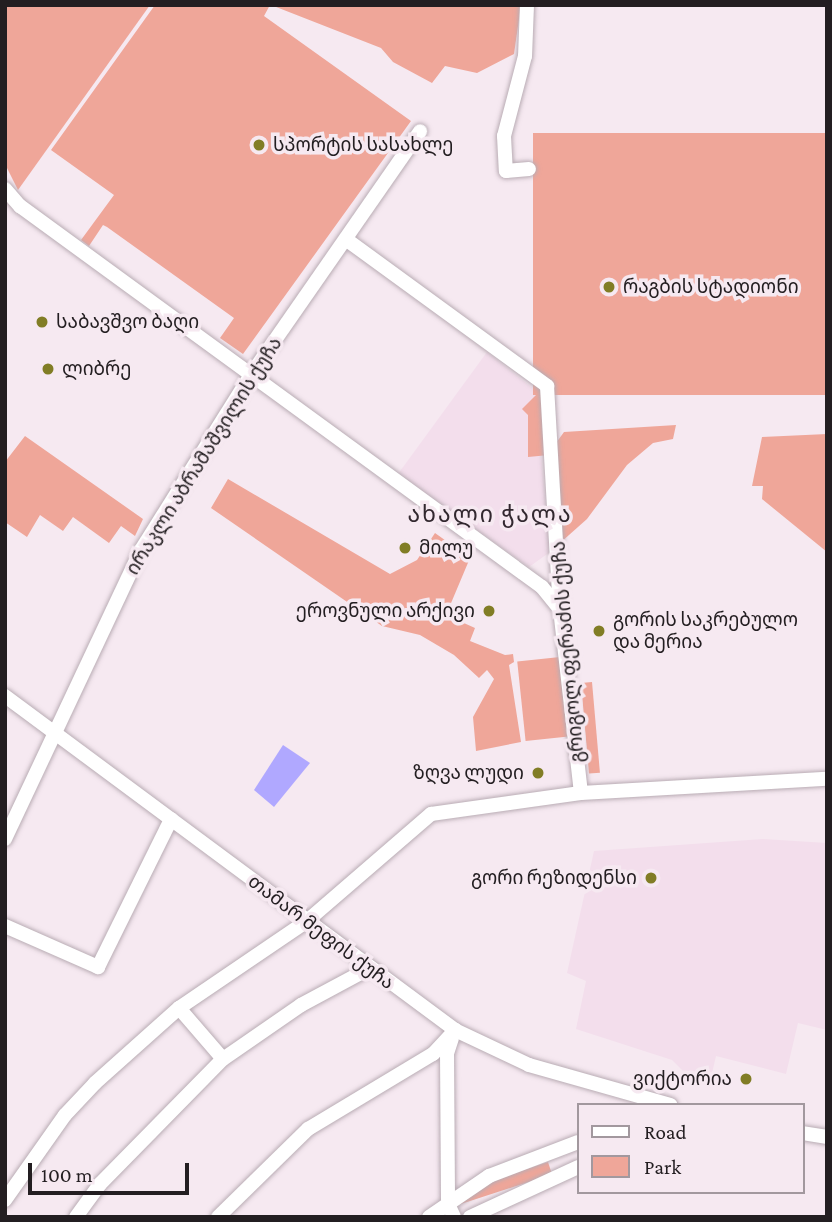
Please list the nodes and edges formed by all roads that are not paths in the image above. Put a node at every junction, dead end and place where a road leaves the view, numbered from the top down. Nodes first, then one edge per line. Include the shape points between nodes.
1 (527, 5) edge
2 (420, 131) dead end
3 (529, 169) dead end
4 (5, 189) edge
5 (347, 240) junction
6 (250, 376) junction
7 (560, 573) junction
8 (542, 587) junction
9 (560, 609) junction
10 (5, 696) edge
11 (56, 734) junction
12 (827, 779) edge
13 (581, 793) junction
14 (171, 819) junction
15 (5, 839) edge
16 (307, 921) junction
17 (5, 926) edge
18 (370, 968) junction
19 (179, 1008) junction
20 (455, 1030) junction
21 (223, 1059) junction
22 (642, 1101) edge
23 (804, 1133) edge
24 (827, 1137) edge
25 (576, 1143) edge
26 (550, 1150) junction
27 (576, 1168) edge
28 (559, 1173) junction
29 (5, 1200) edge
30 (451, 1210) edge
31 (76, 1217) edge
32 (218, 1217) edge
33 (429, 1217) edge
34 (470, 1217) edge

1 - 3 street via 525,56 504,136 506,171
2 - 5 street, ირაკლი აბრამაშვილის ქუჩა
4 - 6 street via 20,206
5 - 6 street, ირაკლი აბრამაშვილის ქუჩა
5 - 7 street, გრიგოლ ფერაძის ქუჩა via 547,386
6 - 8 street
6 - 11 street, ირაკლი აბრამაშვილის ქუჩა via 141,550
7 - 8 street
7 - 9 street, გრიგოლ ფერაძის ქუჩა
8 - 9 street
9 - 13 street, გრიგოლ ფერაძის ქუჩა
10 - 11 street, თამარ მეფის ქუჩა
11 - 14 street, თამარ მეფის ქუჩა
11 - 15 street, ირაკლი აბრამაშვილის ქუჩა
12 - 13 street
13 - 16 street via 432,814
14 - 16 street, თამარ მეფის ქუჩა
14 - 17 street via 98,967
16 - 18 street, თამარ მეფის ქუჩა
16 - 19 street
18 - 20 street, თამარ მეფის ქუჩა
18 - 21 street via 301,1005
19 - 21 street
19 - 29 street via 65,1115
20 - 22 street, თამარ მეფის ქუჩა via 529,1065
20 - 30 street via 447,1053
20 - 32 street via 433,1054 308,1129
21 - 31 street via 100,1184
23 - 24 street
25 - 26 street
26 - 28 street
26 - 30 street via 489,1176
27 - 28 street
28 - 34 street
30 - 33 street

